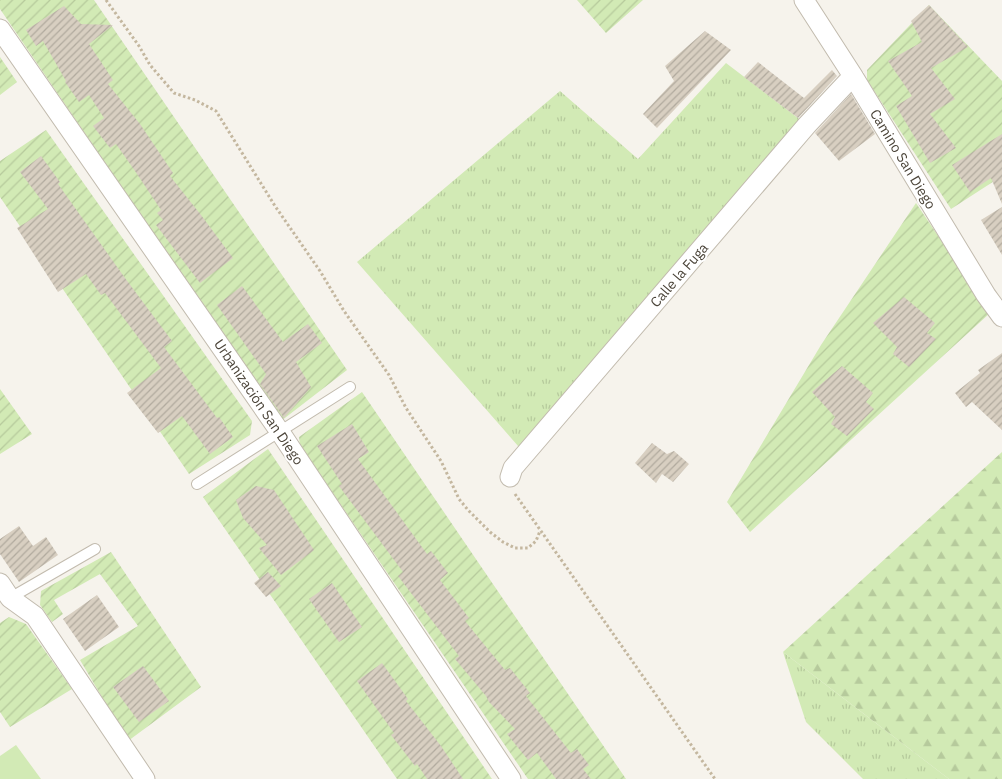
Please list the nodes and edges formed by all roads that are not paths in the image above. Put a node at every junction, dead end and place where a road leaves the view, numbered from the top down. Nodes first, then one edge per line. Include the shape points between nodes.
1 (804, 0) edge
2 (0, 30) edge
3 (853, 76) junction
4 (1002, 317) edge
5 (350, 387) dead end
6 (280, 432) junction
7 (510, 477) road end
8 (197, 484) dead end
9 (95, 548) dead end
10 (4, 595) edge
11 (145, 779) edge
12 (511, 779) edge

1 - 3 street, Camino San Diego
2 - 6 street, Urbanización San Diego
3 - 4 street, Camino San Diego
3 - 7 street, Calle la Fuga via 807,125 519,461
5 - 6 lane
6 - 8 lane
6 - 12 street, Urbanización San Diego
9 - 10 lane
10 - 11 street via 35,616

